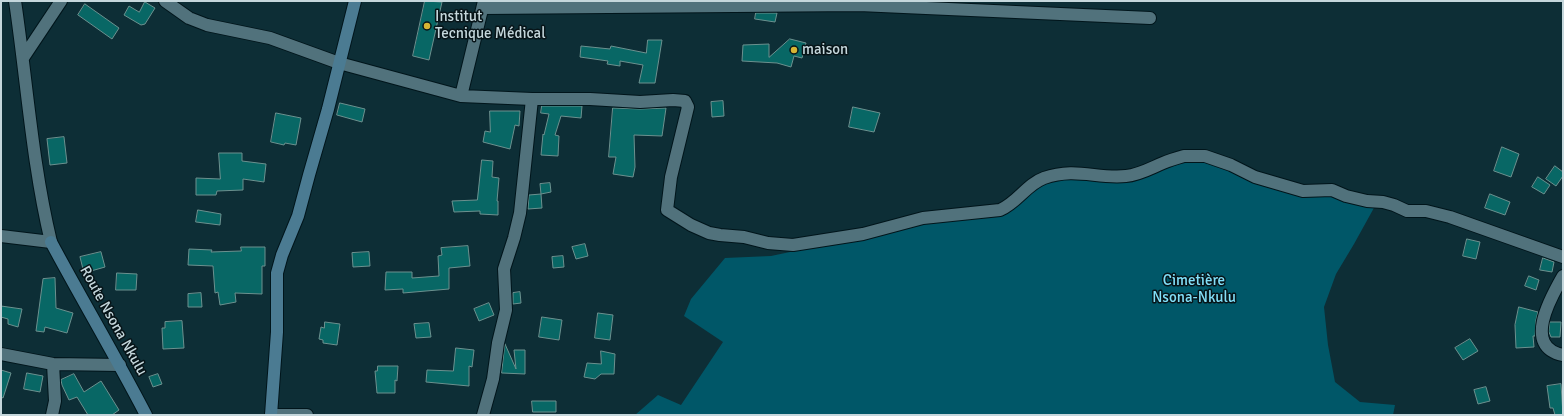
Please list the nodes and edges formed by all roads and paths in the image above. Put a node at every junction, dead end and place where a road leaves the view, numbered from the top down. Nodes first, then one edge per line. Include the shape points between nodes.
1 (15, 1) edge
2 (61, 1) edge
3 (165, 1) edge
4 (355, 1) edge
5 (670, 3) edge
6 (860, 3) edge
7 (484, 5) edge
8 (1005, 6) edge
9 (1150, 18) dead end
10 (23, 58) junction
11 (339, 63) junction
12 (461, 96) junction
13 (532, 99) junction
14 (1, 236) edge
15 (51, 242) junction
16 (1563, 257) edge
17 (1563, 276) edge
18 (1, 354) edge
19 (1563, 355) edge
20 (52, 364) junction
21 (120, 366) junction
22 (52, 415) edge
23 (146, 415) edge
24 (271, 415) edge
25 (307, 415) edge
26 (483, 415) edge

1 - 10 street
2 - 10 street
3 - 11 street via 189,18 207,25 270,38
4 - 11 street
5 - 6 street
5 - 7 street
6 - 8 street
7 - 12 street
8 - 9 street
10 - 15 street via 36,166
11 - 12 street
11 - 24 street via 298,216 277,273 278,332
12 - 13 street
13 - 16 street via 685,101 688,106 671,177 667,210 709,233 768,243 793,245 863,234 923,218 1000,210 1043,178 1074,172 1128,176 1192,155 1218,160 1255,177 1303,191 1338,191 1346,196 1384,202 1407,211 1426,211 1450,217
13 - 26 street via 520,213 504,269 506,310 493,379
14 - 15 street
15 - 21 street, Route Nsona Nkulu
17 - 19 street via 1545,311 1542,336 1548,348
18 - 20 street
20 - 21 street
20 - 22 street via 55,401
21 - 23 street, Route Nsona Nkulu
24 - 25 street

